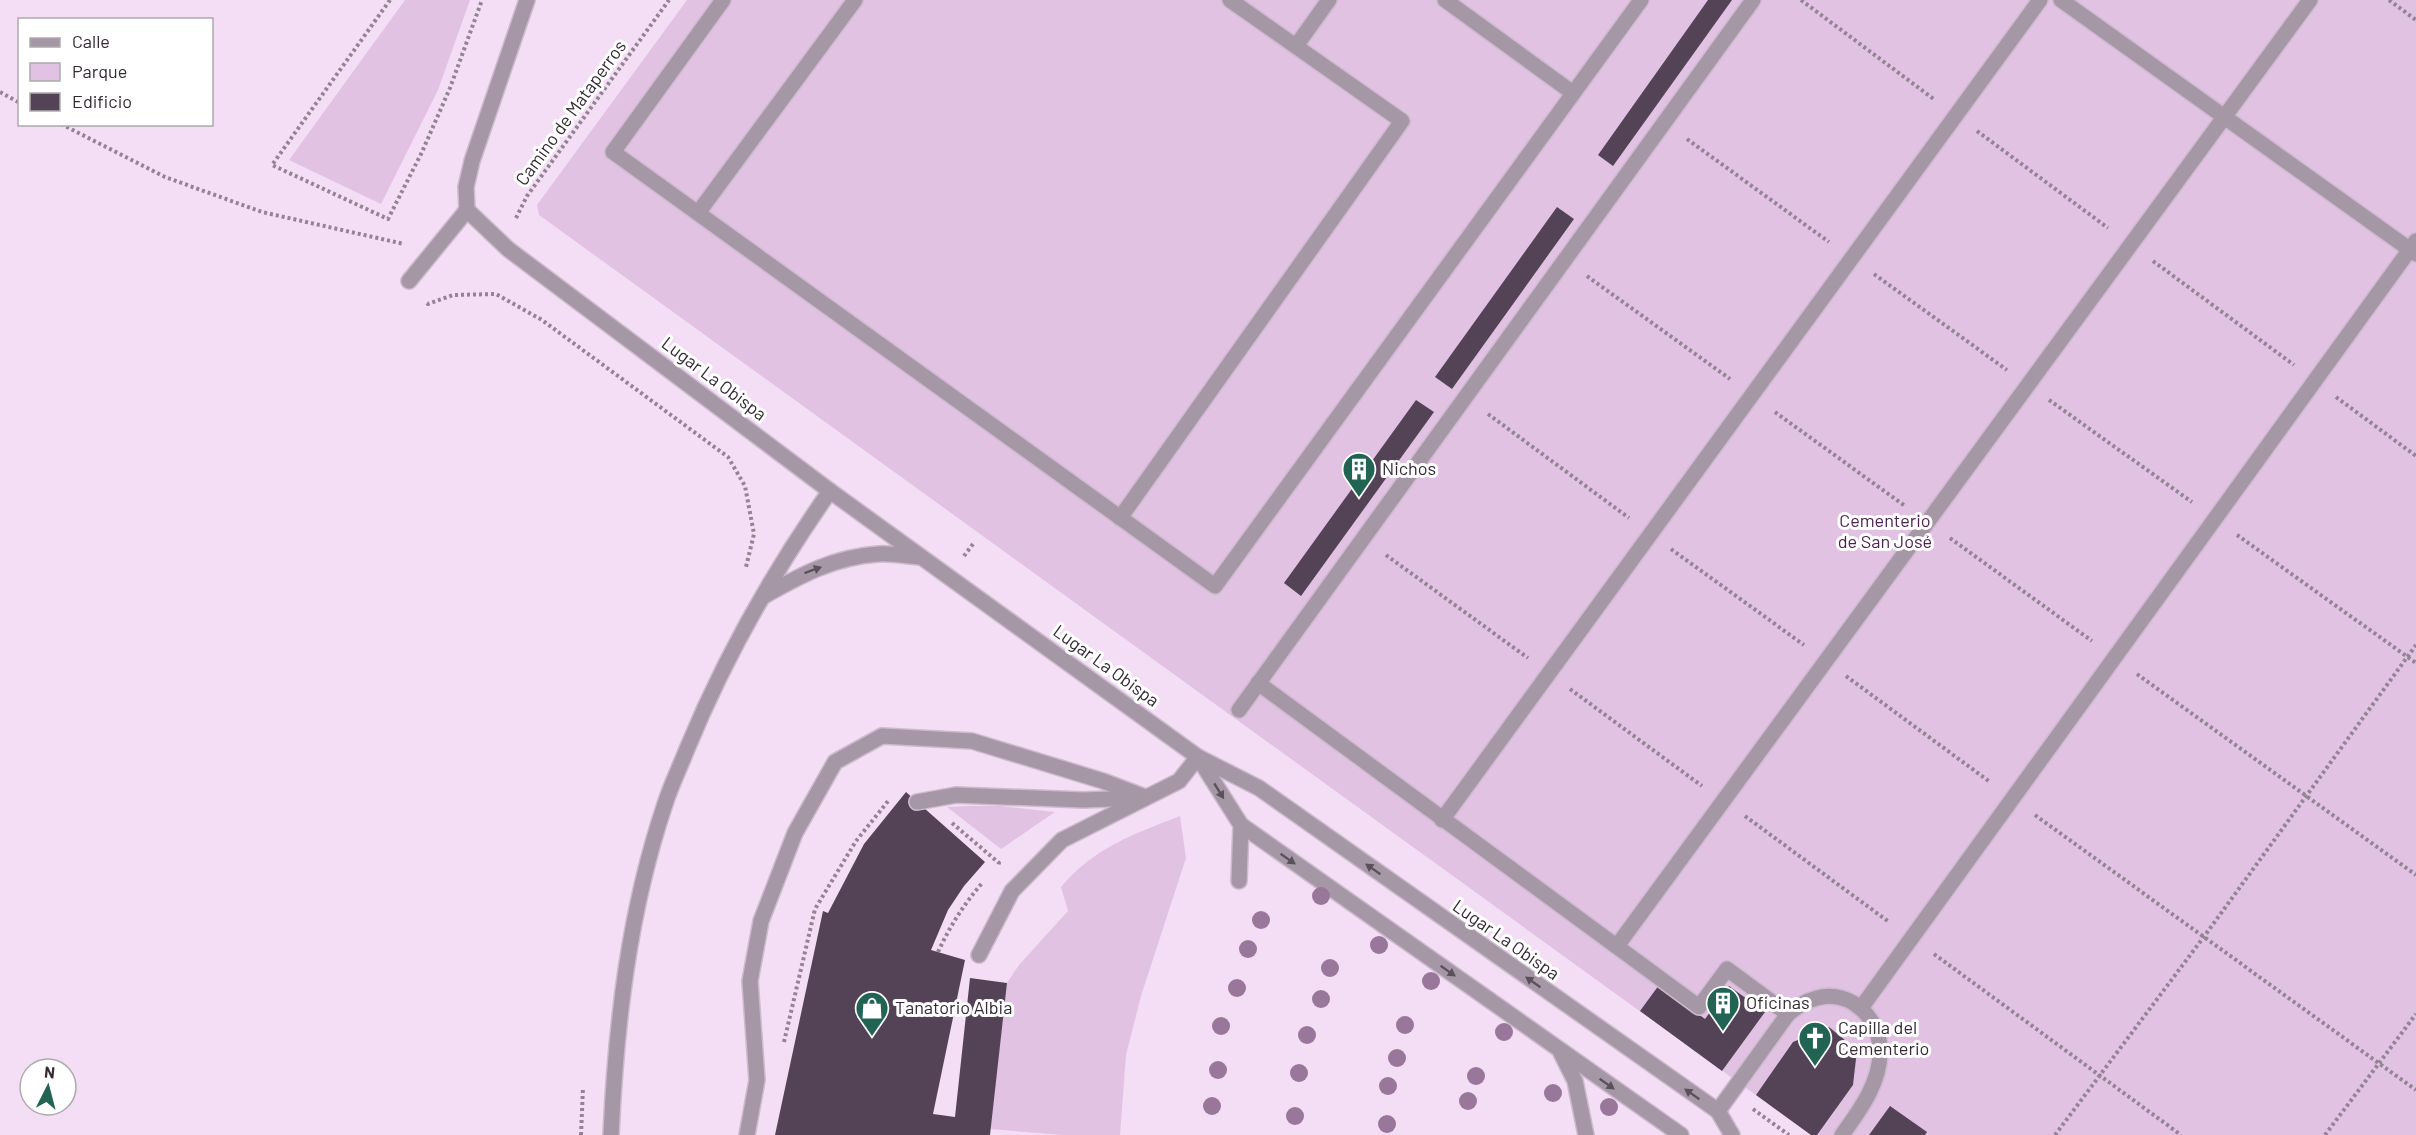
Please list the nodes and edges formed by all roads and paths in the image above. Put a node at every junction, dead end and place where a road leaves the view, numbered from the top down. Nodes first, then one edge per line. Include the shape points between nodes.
1 (390, 0) edge
2 (482, 0) edge
3 (527, 0) edge
4 (669, 0) edge
5 (723, 0) edge
6 (855, 0) edge
7 (1230, 0) edge
8 (1329, 0) edge
9 (1446, 0) edge
10 (1641, 0) edge
11 (1753, 0) edge
12 (2040, 0) edge
13 (2061, 0) edge
14 (2310, 0) edge
15 (2389, 0) edge
16 (2416, 20) edge
17 (1296, 46) junction
18 (0, 92) edge
19 (1573, 93) junction
20 (18, 102) edge
21 (2224, 117) junction
22 (64, 126) edge
23 (467, 210) junction
24 (698, 213) junction
25 (2414, 248) edge
26 (508, 249) junction
27 (434, 250) junction
28 (1565, 260) junction
29 (410, 281) joint
30 (1752, 395) junction
31 (1465, 398) junction
32 (830, 491) junction
33 (1120, 518) junction
34 (1927, 522) junction
35 (1651, 534) junction
36 (1364, 538) junction
37 (920, 557) junction
38 (741, 575) dead end
39 (762, 598) junction
40 (2416, 645) edge
41 (2114, 657) junction
42 (1824, 661) junction
43 (1549, 674) junction
44 (1258, 683) junction
45 (1239, 710) dead end
46 (1198, 758) junction
47 (2306, 796) junction
48 (1145, 797) junction
49 (2012, 798) junction
50 (1723, 800) junction
51 (922, 801) junction
52 (1442, 820) junction
53 (1240, 825) junction
54 (993, 871) dead end
55 (2416, 875) edge
56 (986, 878) dead end
57 (1239, 881) dead end
58 (1911, 938) junction
59 (2203, 938) junction
60 (1617, 946) junction
61 (938, 952) dead end
62 (979, 955) dead end
63 (1861, 1008) junction
64 (1788, 1014) junction
65 (2416, 1014) edge
66 (782, 1048) dead end
67 (1560, 1050) junction
68 (2379, 1064) junction
69 (2099, 1075) junction
70 (583, 1086) dead end
71 (2416, 1090) edge
72 (1718, 1112) junction
73 (580, 1135) edge
74 (611, 1135) edge
75 (747, 1135) edge
76 (1586, 1135) edge
77 (1681, 1135) edge
78 (1732, 1135) edge
79 (1842, 1135) edge
80 (2055, 1135) edge
81 (2181, 1135) edge
82 (2325, 1135) edge

1 - 2 path via 272,165 388,219 450,88
3 - 23 street via 472,161 466,187
4 - 26 path, Camino de Mataperros via 527,196 509,232
5 - 24 street via 613,152
6 - 24 street
7 - 17 street
8 - 17 street
9 - 19 street
10 - 19 street
11 - 28 street
12 - 30 street
13 - 21 street
14 - 21 street
15 - 16 path
17 - 33 street via 1402,121
18 - 20 path
19 - 33 street via 1215,586
21 - 25 street
21 - 34 street
22 - 27 path via 165,177 262,212
23 - 26 street, Lugar La Obispa
23 - 27 street
24 - 33 street
25 - 41 street
26 - 32 street, Lugar La Obispa
27 - 29 street
28 - 30 path
28 - 31 street
29 - 38 path via 428,304 453,295 496,294 515,304 728,457 745,486 754,534
30 - 34 path
30 - 35 street
31 - 35 path
31 - 36 street
32 - 37 street, Lugar La Obispa
32 - 39 street
34 - 41 path
34 - 42 street
35 - 42 path
35 - 43 street
36 - 43 path
36 - 44 street
39 -> 37 street via 805,572 837,561 878,554
37 - 46 street, Lugar La Obispa
39 - 74 street via 701,714 665,803 640,892 624,975
40 - 47 path
41 - 47 path
41 - 49 street
42 - 49 path
42 - 50 street
43 - 50 path
43 - 52 street
44 - 45 street
44 - 52 street
46 - 48 street via 1179,781
46 -> 53 street
72 -> 46 street, Lugar La Obispa via 1259,788
47 - 55 path
47 - 59 path
48 - 51 street via 1083,800 956,795
48 - 62 street via 1062,840 1012,891
48 - 75 street via 972,741 882,736 835,762 795,833 761,921 750,981 757,1080
49 - 58 street
49 - 59 path
50 - 58 path
50 - 60 street
51 - 54 path via 999,863
51 - 66 path via 910,786 902,787 856,841 815,909
52 - 60 street
53 - 57 street
53 -> 67 street
56 - 61 path via 967,900
58 - 63 street
58 - 69 path
59 - 68 path
59 - 69 path
60 - 64 street via 1700,1007 1727,969
63 - 64 street via 1834,997 1819,997
63 - 79 street via 1873,1020 1881,1053 1871,1090
64 - 72 street
65 - 68 path
67 - 76 street via 1575,1081
67 -> 77 street
68 - 71 path
68 - 82 path
69 - 80 path
69 - 81 path
70 - 73 path
72 - 78 street, Lugar La Obispa

